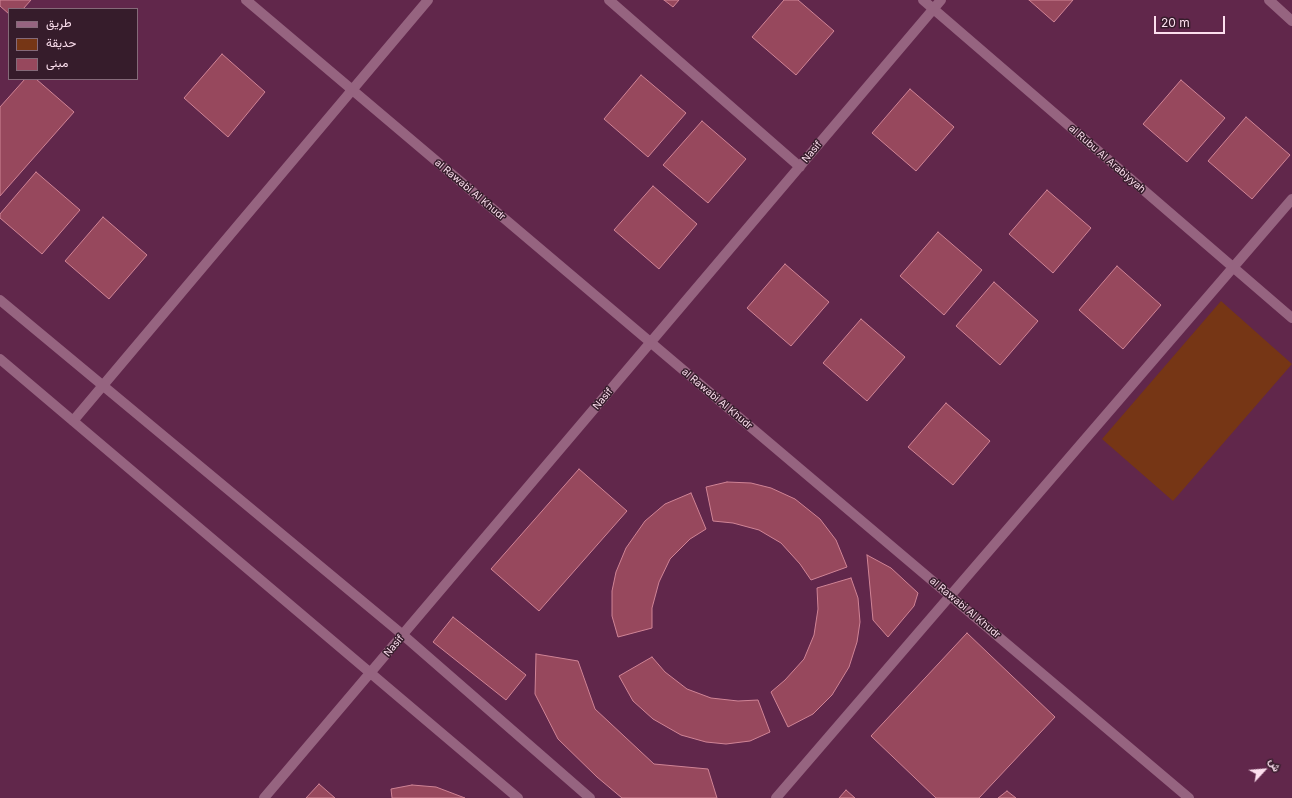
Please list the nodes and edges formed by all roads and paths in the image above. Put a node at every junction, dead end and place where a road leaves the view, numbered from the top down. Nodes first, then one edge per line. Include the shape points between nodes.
1 (246, 0) edge
2 (428, 0) edge
3 (609, 0) edge
4 (923, 0) edge
5 (941, 0) edge
6 (1269, 0) edge
7 (933, 9) junction
8 (1292, 21) edge
9 (352, 90) junction
10 (800, 167) junction
11 (1292, 199) edge
12 (1233, 267) junction
13 (0, 300) edge
14 (1292, 318) edge
15 (650, 343) junction
16 (0, 359) edge
17 (102, 386) junction
18 (73, 421) junction
19 (950, 596) junction
20 (403, 635) junction
21 (371, 673) junction
22 (264, 798) edge
23 (518, 798) edge
24 (590, 798) edge
25 (776, 798) edge
26 (1188, 798) edge

1 - 9 street, al Rawabi Al Khudr
2 - 9 street
3 - 10 street
4 - 7 street, al Rubu Al Arabiyyah
5 - 7 street, Nasif
6 - 8 street
7 - 10 street, Nasif
7 - 12 street, al Rubu Al Arabiyyah
9 - 15 street, al Rawabi Al Khudr
9 - 17 street
10 - 15 street, Nasif
11 - 12 street
12 - 14 street, al Rubu Al Arabiyyah
12 - 19 street
13 - 17 street
15 - 19 street, al Rawabi Al Khudr
15 - 20 street, Nasif
16 - 18 street
17 - 18 street
17 - 20 street
18 - 21 street
19 - 25 street
19 - 26 street, al Rawabi Al Khudr
20 - 21 street, Nasif
20 - 24 street
21 - 22 street, Nasif
21 - 23 street

